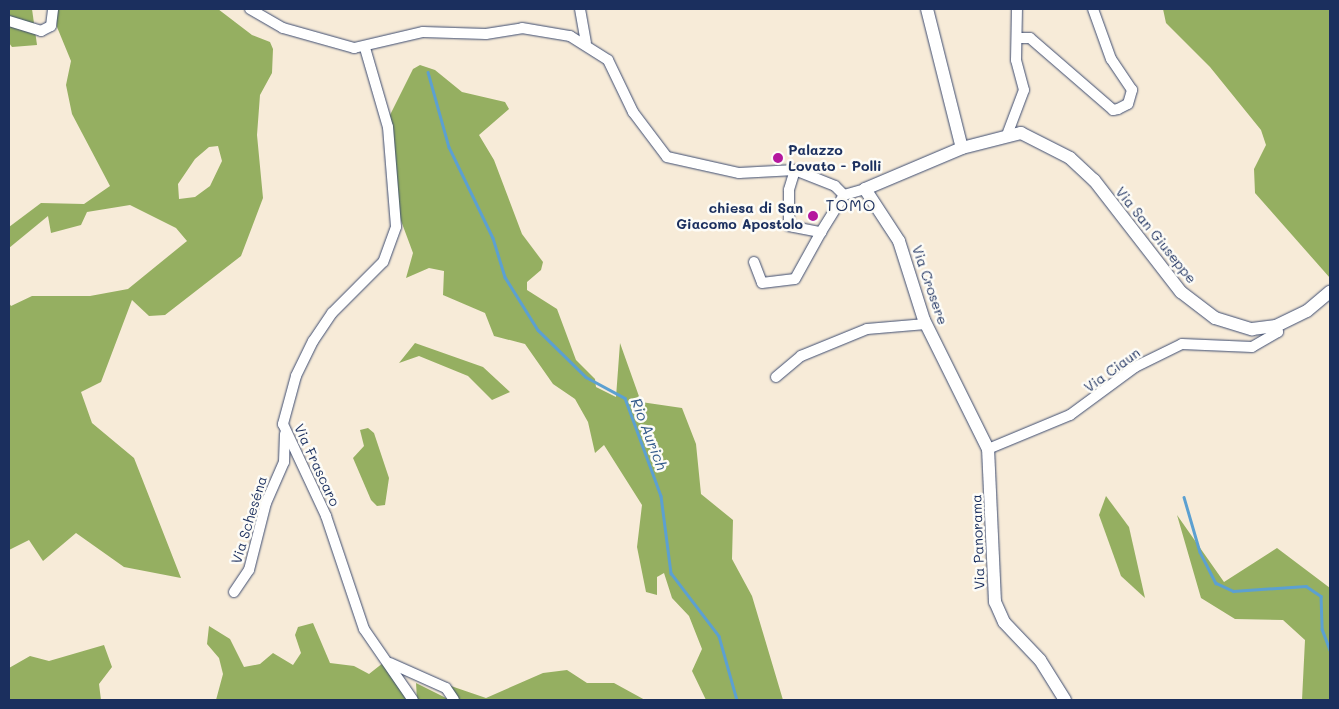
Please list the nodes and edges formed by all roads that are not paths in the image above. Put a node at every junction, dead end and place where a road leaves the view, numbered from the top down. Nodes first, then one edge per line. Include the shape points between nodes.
1 (53, 9) edge
2 (250, 9) edge
3 (580, 9) edge
4 (927, 9) edge
5 (1017, 9) edge
6 (1093, 9) edge
7 (9, 22) edge
8 (1017, 38) junction
9 (586, 42) junction
10 (365, 48) junction
11 (1007, 135) junction
12 (962, 148) junction
13 (795, 170) junction
14 (865, 188) junction
15 (844, 195) junction
16 (821, 232) junction
17 (754, 262) dead end
18 (1330, 292) edge
19 (926, 324) junction
20 (1276, 326) junction
21 (776, 377) dead end
22 (283, 424) junction
23 (988, 449) junction
24 (234, 592) dead end
25 (389, 662) junction
26 (413, 700) edge
27 (454, 700) edge
28 (1066, 700) edge

1 - 7 street via 51,26 41,31
2 - 10 street via 283,28
3 - 9 street
4 - 12 street
5 - 8 street
6 - 8 street via 1111,59 1132,90 1128,104 1118,109 1105,104 1030,38
8 - 11 street via 1016,60 1024,90
9 - 10 street via 522,28 486,34 423,32
9 - 13 street via 608,60 633,112 667,157 739,174
10 - 22 street, Via Frascaro via 388,127 396,227 383,262 332,313 313,342 290,393
11 - 12 street, Via San Giuseppe
11 - 20 street, Via San Giuseppe via 1021,133 1070,158 1094,180 1181,292 1215,318 1252,329
12 - 14 street, Via San Giuseppe
13 - 15 street via 835,186
13 - 16 street via 788,190 789,226
14 - 15 street
14 - 19 street, Via Crosere via 899,240
15 - 16 street
16 - 17 street via 795,279 762,283
18 - 20 street, Via San Giuseppe via 1307,311
19 - 21 street via 867,328 801,356
19 - 23 street, Via Crosere
20 - 23 street, Via Ciaun via 1278,332 1252,347 1182,344 1135,367 1070,415
22 - 24 street, Via Scheséna via 284,462 266,503 249,570
22 - 25 street, Via Frascaro via 326,516 364,629
23 - 28 street, Via Panorama via 995,602 1004,622 1040,660
25 - 26 street, Via Frascaro
25 - 27 street via 446,688

